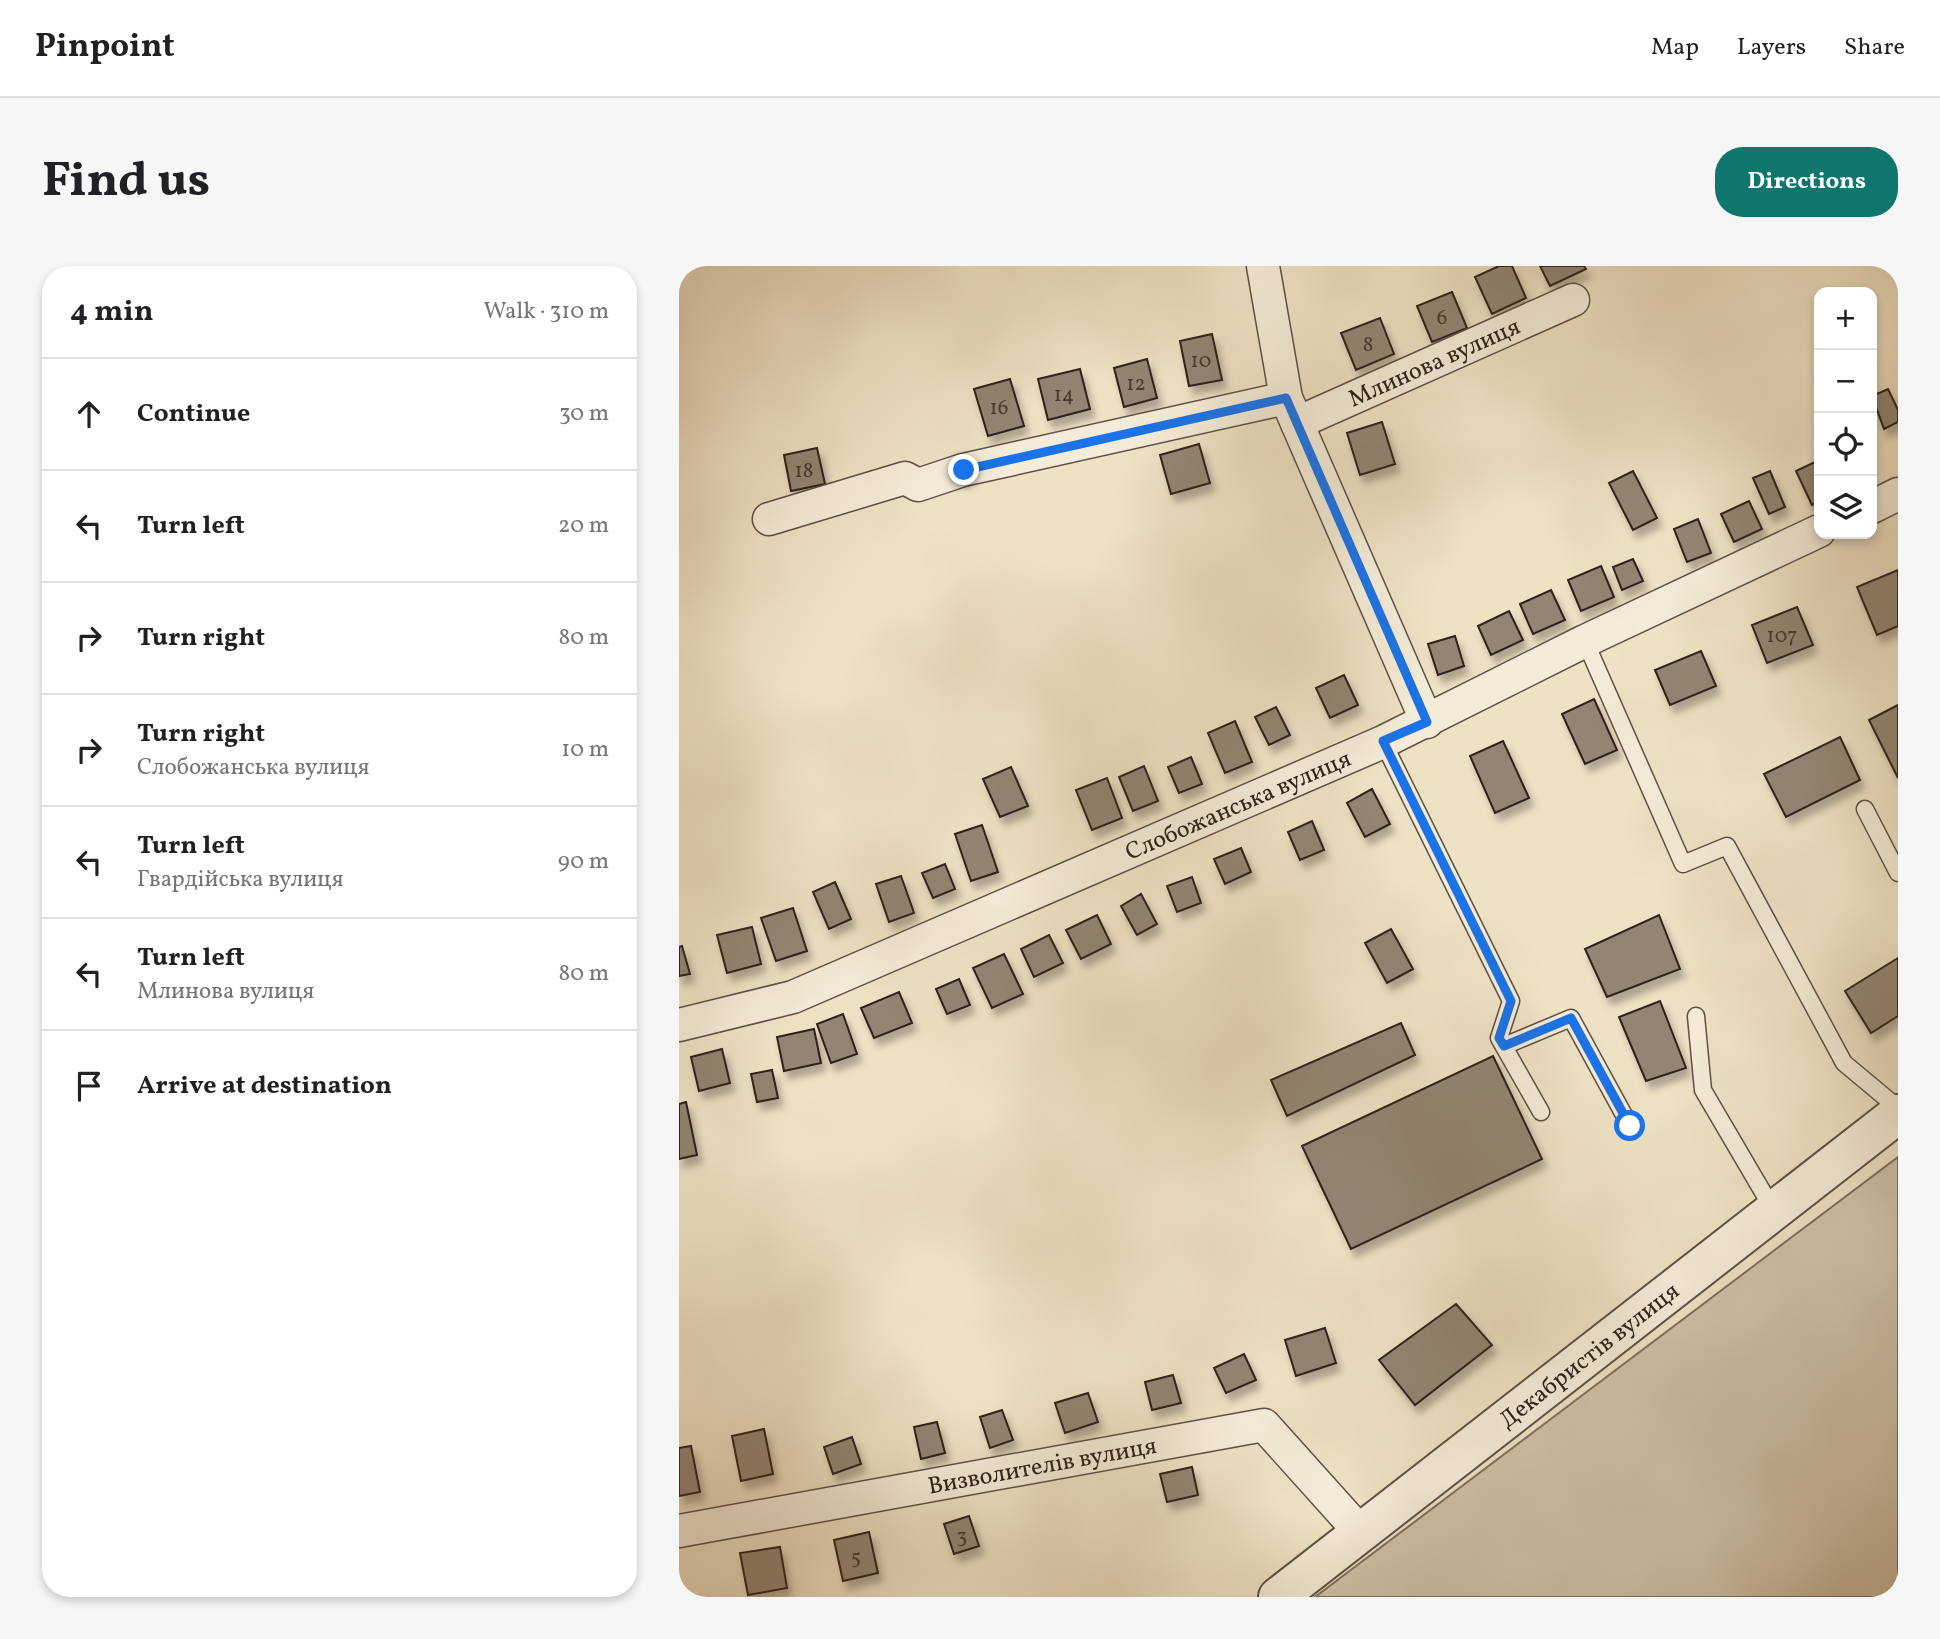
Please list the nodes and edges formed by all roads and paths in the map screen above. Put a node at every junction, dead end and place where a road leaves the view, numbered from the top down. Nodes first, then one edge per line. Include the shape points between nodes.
1 (1263, 266) edge
2 (1573, 300) dead end
3 (1291, 410) junction
4 (1898, 494) edge
5 (1877, 504) edge
6 (769, 519) dead end
7 (1814, 533) edge
8 (1585, 641) junction
9 (1427, 722) junction
10 (1383, 741) junction
11 (1865, 809) dead end
12 (1898, 873) edge
13 (1696, 1016) dead end
14 (679, 1026) edge
15 (1504, 1046) junction
16 (1898, 1108) edge
17 (1541, 1112) dead end
18 (1898, 1114) edge
19 (1630, 1126) dead end
20 (1774, 1211) junction
21 (679, 1531) edge
22 (1361, 1533) junction
23 (1278, 1597) edge

1 - 3 street
2 - 3 street, Млинова вулиця
3 - 6 street, Млинова вулиця via 964,470 918,485 905,478
3 - 9 street
4 - 5 street
7 - 8 street, Слобожанська вулиця
8 - 9 street, Слобожанська вулиця
8 - 16 lane via 1683,864 1727,846 1844,1063
9 - 10 street, Слобожанська вулиця
10 - 14 street, Слобожанська вулиця via 793,997
10 - 15 lane via 1511,1001 1499,1038
11 - 12 lane
13 - 20 lane via 1703,1090
15 - 17 lane
15 - 19 lane via 1571,1018
18 - 20 street, Декабристів вулиця
20 - 22 street, Декабристів вулиця
21 - 22 street, Визволителів вулиця via 1264,1425
22 - 23 street, Декабристів вулиця

